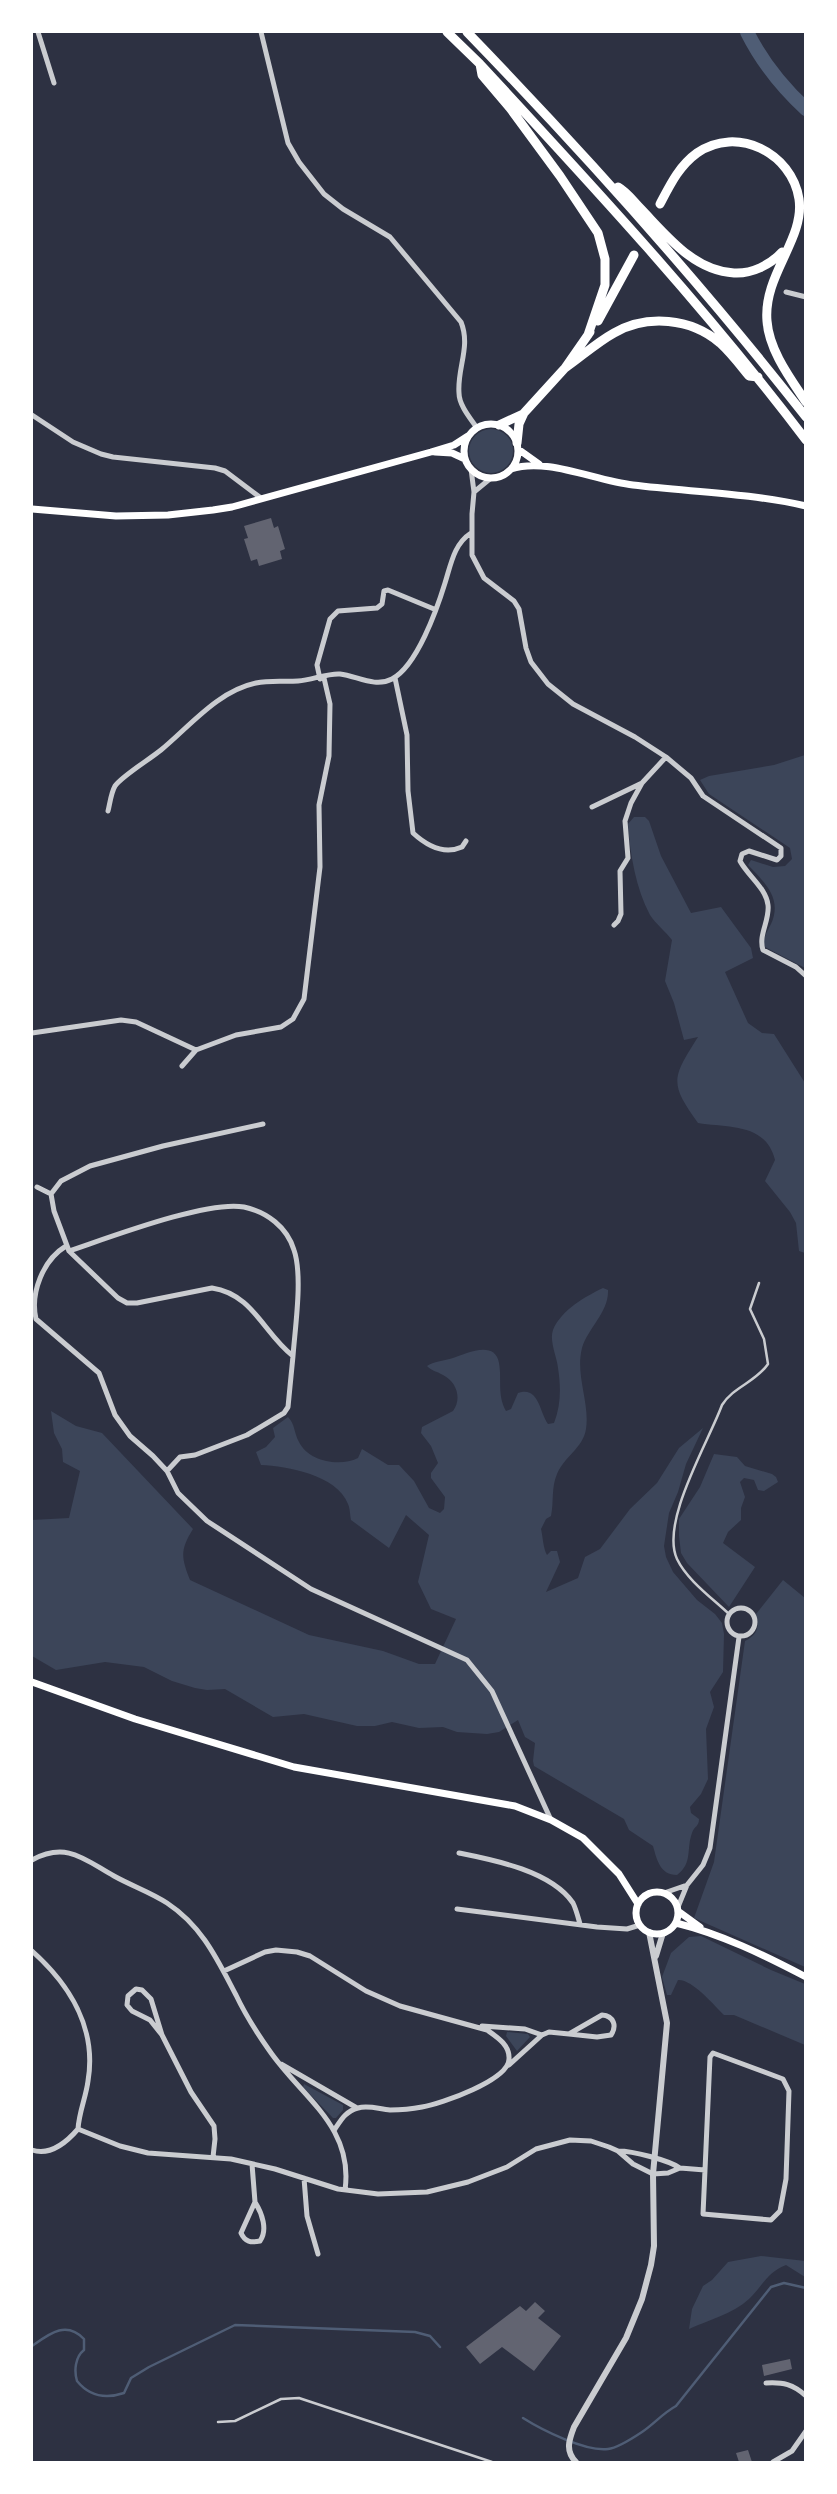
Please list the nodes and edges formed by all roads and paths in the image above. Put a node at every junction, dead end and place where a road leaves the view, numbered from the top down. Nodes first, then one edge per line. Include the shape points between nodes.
1 (38, 32) edge
2 (261, 32) edge
3 (447, 32) edge
4 (467, 32) edge
5 (481, 64) junction
6 (54, 83) dead end
7 (611, 185) junction
8 (660, 204) dead end
9 (790, 242) junction
10 (634, 255) dead end
11 (786, 292) dead end
12 (806, 297) edge
13 (588, 335) junction
14 (565, 368) junction
15 (758, 377) junction
16 (806, 402) edge
17 (524, 413) junction
18 (32, 415) edge
19 (806, 417) edge
20 (499, 425) junction
21 (477, 428) junction
22 (468, 436) junction
23 (806, 440) edge
24 (517, 446) junction
25 (431, 452) junction
26 (465, 459) junction
27 (542, 466) junction
28 (471, 469) junction
29 (511, 469) junction
30 (492, 478) junction
31 (474, 492) junction
32 (261, 498) junction
33 (806, 506) edge
34 (32, 509) edge
35 (471, 533) junction
36 (434, 609) junction
37 (322, 678) junction
38 (395, 678) junction
39 (666, 757) junction
40 (642, 783) junction
41 (592, 807) dead end
42 (108, 811) dead end
43 (466, 841) dead end
44 (614, 925) dead end
45 (806, 976) edge
46 (32, 1033) edge
47 (196, 1050) junction
48 (182, 1066) dead end
49 (263, 1124) dead end
50 (37, 1186) dead end
51 (51, 1194) junction
52 (67, 1248) junction
53 (759, 1283) dead end
54 (293, 1356) junction
55 (167, 1471) junction
56 (729, 1614) junction
57 (739, 1636) junction
58 (32, 1682) edge
59 (551, 1820) junction
60 (459, 1853) dead end
61 (32, 1860) edge
62 (687, 1885) junction
63 (628, 1886) junction
64 (664, 1893) junction
65 (647, 1894) junction
66 (638, 1904) junction
67 (457, 1909) dead end
68 (678, 1909) junction
69 (676, 1923) junction
70 (580, 1924) junction
71 (640, 1925) junction
72 (703, 1930) junction
73 (649, 1932) junction
74 (663, 1933) junction
75 (32, 1951) edge
76 (655, 1958) junction
77 (224, 1970) junction
78 (806, 1977) edge
79 (476, 2025) junction
80 (569, 2034) junction
81 (162, 2035) junction
82 (542, 2035) junction
83 (278, 2063) junction
84 (507, 2067) junction
85 (357, 2108) junction
86 (78, 2129) junction
87 (335, 2129) junction
88 (32, 2150) edge
89 (618, 2151) junction
90 (213, 2157) junction
91 (654, 2160) junction
92 (253, 2164) junction
93 (680, 2168) junction
94 (705, 2170) junction
95 (653, 2174) junction
96 (304, 2178) junction
97 (345, 2190) junction
98 (255, 2202) junction
99 (318, 2253) dead end
100 (766, 2383) dead end
101 (806, 2396) edge
102 (218, 2422) dead end
103 (806, 2431) edge
104 (492, 2462) edge
105 (576, 2462) edge
106 (773, 2462) edge

1 - 6 street
2 - 21 street via 288,144 299,162 324,194 390,237 461,322 466,337 458,393
3 - 5 highway
4 - 7 highway
5 - 13 highway via 482,75 598,233 605,285
5 - 15 highway via 676,278
7 - 9 highway via 620,187 691,257 716,270 744,273 761,268
7 - 19 highway
8 - 9 highway via 682,167 706,148 725,142 756,146 780,161 796,185 800,210
9 - 16 highway via 772,283 767,321 781,362
10 - 13 highway
11 - 12 street
13 - 14 highway
14 - 15 highway via 620,329 662,321 702,331 749,376
14 - 17 highway
15 - 23 highway
17 - 20 highway
17 - 24 highway
18 - 32 street via 87,449 113,457 215,468
20 - 21 main road
20 - 24 main road via 508,430
21 - 22 main road
22 - 25 main road
22 - 26 main road
24 - 27 main road
24 - 29 main road via 517,460
25 - 26 main road
25 - 32 main road
26 - 28 main road
27 - 29 main road
27 - 33 main road via 620,483
28 - 30 main road
28 - 31 street
29 - 30 main road
30 - 31 street
31 - 35 street
32 - 34 main road via 232,507 168,514 116,516
35 - 36 street via 461,539 454,553
35 - 39 street via 472,555 479,570 519,609 531,662 548,684 572,704
36 - 37 street via 388,590 377,608 338,611 330,619 317,664
36 - 38 street via 415,654
37 - 38 street via 342,674 377,682
37 - 42 street via 252,684 222,697 117,783
37 - 47 street via 330,704 329,756 318,806 320,867 304,999 293,1019 281,1027 236,1035
38 - 43 street via 407,735 413,833 447,850 462,847
39 - 40 street
39 - 45 street via 691,778 703,796 781,848 777,860 748,852 740,861 767,901 763,950
40 - 41 street
40 - 44 street via 625,821 628,858 620,871 621,914
46 - 47 street via 121,1020 136,1022
47 - 48 street
49 - 51 street via 90,1166 61,1181
50 - 51 street
51 - 52 street
52 - 54 street via 127,1303 212,1288 241,1298
52 - 54 street via 209,1210 241,1206 263,1212 287,1234 295,1252
52 - 55 street via 51,1257 36,1289 36,1318 99,1373 130,1436
53 - 56 lane via 750,1309 764,1339 768,1364 722,1405 677,1511 672,1535 681,1566
54 - 55 street via 284,1413 247,1435 180,1457
55 - 59 street via 178,1493 207,1521 311,1588 467,1660 492,1691
56 - 57 street via 728,1628
56 - 57 street via 741,1608 753,1615 751,1632
57 - 62 street via 710,1848 704,1866
58 - 59 main road via 267,1760 515,1806
59 - 63 main road via 590,1844
60 - 70 street via 516,1867 552,1884 573,1904
61 - 77 street via 55,1851 85,1857 167,1903 209,1943
62 - 64 street
62 - 68 street
63 - 65 main road
63 - 66 main road
64 - 65 main road
64 - 68 main road
65 - 66 main road
66 - 71 main road
67 - 70 street
68 - 69 main road
68 - 72 main road
69 - 72 main road
69 - 74 main road
70 - 71 street via 627,1929
71 - 73 main road
72 - 78 main road
73 - 74 main road
73 - 76 street
74 - 76 street
75 - 86 street via 68,1989 85,2030 90,2064
76 - 91 street via 667,2023
77 - 79 street via 265,1952 298,1952 390,2002
77 - 83 street
79 - 82 street
79 - 84 street via 505,2044 510,2058
80 - 80 street via 607,2037 614,2022 602,2015
80 - 82 street
81 - 81 street via 151,1999 142,1990 131,1991 127,2006 150,2020
81 - 90 street via 214,2126
82 - 84 street
83 - 85 street
83 - 87 street
84 - 85 street via 477,2087 430,2105
85 - 87 street
86 - 88 street via 50,2151
86 - 90 street via 141,2151
87 - 97 street via 345,2156
89 - 91 street
89 - 95 street
89 - 97 street via 592,2141 562,2141 536,2149 484,2177 439,2190 397,2194
90 - 92 street
91 - 93 street
91 - 95 street
92 - 96 street
92 - 98 street
93 - 94 street
93 - 95 street
94 - 94 street via 709,2057 713,2053 726,2057 783,2080 789,2091 786,2179 780,2211 771,2220 703,2214
95 - 105 street via 654,2246 642,2299 626,2338 574,2427 569,2450
96 - 97 street
96 - 99 street via 307,2216
98 - 98 street via 264,2236 253,2243 241,2234
100 - 101 street via 793,2386
102 - 104 lane via 235,2421 281,2399 299,2398
103 - 106 street via 792,2451

